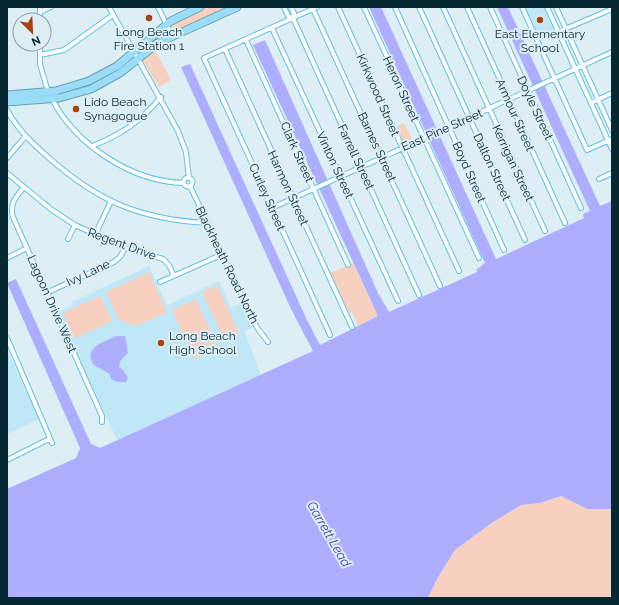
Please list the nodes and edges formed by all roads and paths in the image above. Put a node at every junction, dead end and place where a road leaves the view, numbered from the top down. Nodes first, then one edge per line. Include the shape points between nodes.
1 (51, 7) edge
2 (109, 7) edge
3 (158, 7) edge
4 (200, 7) edge
5 (237, 7) edge
6 (284, 7) edge
7 (291, 7) edge
8 (338, 7) edge
9 (364, 7) edge
10 (395, 7) edge
11 (419, 7) edge
12 (443, 7) edge
13 (467, 7) edge
14 (490, 7) edge
15 (522, 7) edge
16 (547, 7) edge
17 (556, 7) edge
18 (315, 8) edge
19 (612, 9) edge
20 (40, 10) edge
21 (113, 16) junction
22 (292, 18) junction
23 (166, 24) junction
24 (272, 28) junction
25 (566, 29) junction
26 (558, 32) junction
27 (172, 36) junction
28 (246, 40) junction
29 (225, 49) junction
30 (133, 52) junction
31 (612, 52) edge
32 (40, 55) joint
33 (137, 59) junction
34 (583, 66) junction
35 (575, 69) junction
36 (555, 79) junction
37 (529, 90) junction
38 (48, 92) junction
39 (612, 93) edge
40 (7, 95) edge
41 (161, 97) junction
42 (52, 99) junction
43 (508, 100) junction
44 (598, 100) junction
45 (7, 102) edge
46 (591, 103) junction
47 (488, 109) junction
48 (7, 110) edge
49 (469, 118) junction
50 (449, 127) junction
51 (612, 130) edge
52 (25, 137) junction
53 (425, 138) junction
54 (610, 140) edge
55 (92, 146) junction
56 (402, 148) junction
57 (612, 149) edge
58 (7, 158) edge
59 (382, 158) junction
60 (361, 167) junction
61 (7, 173) edge
62 (612, 174) edge
63 (340, 176) junction
64 (189, 178) junction
65 (599, 179) dead end
66 (184, 183) junction
67 (190, 186) junction
68 (24, 187) junction
69 (315, 188) junction
70 (292, 198) junction
71 (111, 201) junction
72 (272, 208) junction
73 (581, 208) dead end
74 (206, 223) junction
75 (565, 223) dead end
76 (75, 226) junction
77 (545, 232) dead end
78 (95, 235) junction
79 (68, 239) dead end
80 (525, 240) dead end
81 (27, 248) junction
82 (126, 248) junction
83 (504, 250) dead end
84 (221, 255) junction
85 (7, 258) edge
86 (479, 258) dead end
87 (348, 265) dead end
88 (458, 271) dead end
89 (174, 276) junction
90 (160, 282) dead end
91 (440, 286) dead end
92 (46, 293) junction
93 (419, 295) dead end
94 (398, 301) dead end
95 (352, 327) dead end
96 (330, 335) dead end
97 (7, 338) edge
98 (268, 342) dead end
99 (102, 422) dead end
100 (7, 460) edge

1 - 20 street
2 - 21 street
3 - 23 street
4 - 23 highway
5 - 27 highway
6 - 22 street via 288,16
7 - 22 street via 294,14
8 - 56 street, Kirkwood Street
9 - 53 street, Heron Street
10 - 50 street, Boyd Street
11 - 49 street, Dalton Street
12 - 47 street, Kerrigan Street
13 - 43 street, Armour Street
14 - 37 street, Doyle Street
15 - 36 street
16 - 26 street
17 - 25 street
18 - 22 street
18 - 59 street, Barnes Street
19 - 25 street
21 - 30 street
21 - 32 street via 64,50
22 - 24 street
22 - 60 street, Farrell Street
23 - 27 street
23 - 30 highway
24 - 28 street
24 - 63 street, Vinton Street
25 - 26 street
25 - 34 street
26 - 35 street
27 - 33 highway via 154,45
28 - 29 street
28 - 69 street, Clark Street
29 - 70 street, Harmon Street
29 - 72 street, Curley Street via 204,58
30 - 33 street
30 - 38 highway via 100,76 74,87
31 - 34 street, East Pine Street
32 - 38 street
33 - 41 street
33 - 42 highway via 120,73 100,84 80,93
34 - 35 street, East Pine Street
34 - 44 street
35 - 36 street, East Pine Street
35 - 46 street
36 - 37 street, East Pine Street
36 - 54 street via 588,150
37 - 43 street, East Pine Street
37 - 73 street, Doyle Street
38 - 40 highway
39 - 44 street
41 - 55 street via 132,127 118,136
41 - 64 street via 186,152
42 - 45 highway
42 - 55 street via 67,123
43 - 47 street, East Pine Street
43 - 75 street, Armour Street
44 - 46 street
44 - 51 street
46 - 54 street
47 - 49 street, East Pine Street
47 - 77 street, Kerrigan Street
48 - 52 street
49 - 50 street, East Pine Street
49 - 80 street, Dalton Street
50 - 53 street, East Pine Street
50 - 83 street, Boyd Street
52 - 58 street
52 - 71 street via 73,179
53 - 56 street, East Pine Street
53 - 86 street, Heron Street
54 - 57 street
55 - 66 street via 114,162 139,173 161,180
56 - 59 street, East Pine Street
56 - 88 street, Kirkwood Street
59 - 60 street, East Pine Street
59 - 91 street, Barnes Street
60 - 63 street, East Pine Street
60 - 93 street, Farrell Street
61 - 68 street, Regent Drive
62 - 65 street
63 - 69 street, East Pine Street
63 - 94 street, Vinton Street
64 - 66 street via 185,178
64 - 67 street via 192,181
66 - 67 street
67 - 74 street, Blackheath Road North
68 - 76 street, Regent Drive
68 - 81 street, Lagoon Drive West via 13,201 11,209
69 - 70 street, East Pine Street
69 - 87 street, Clark Street
70 - 72 street, East Pine Street
70 - 95 street, Harmon Street
71 - 74 street via 158,218
71 - 78 street
72 - 96 street, Curley Street
74 - 84 street, Blackheath Road North
76 - 78 street, Regent Drive
76 - 79 street
78 - 82 street, Regent Drive
81 - 85 street
81 - 92 street, Lagoon Drive West
82 - 89 street, Regent Drive via 163,259
82 - 92 street, Ivy Lane via 114,262
84 - 89 street
84 - 98 street, Blackheath Road North via 256,326
89 - 90 street
92 - 99 street, Lagoon Drive West via 102,416
97 - 100 street via 51,441

